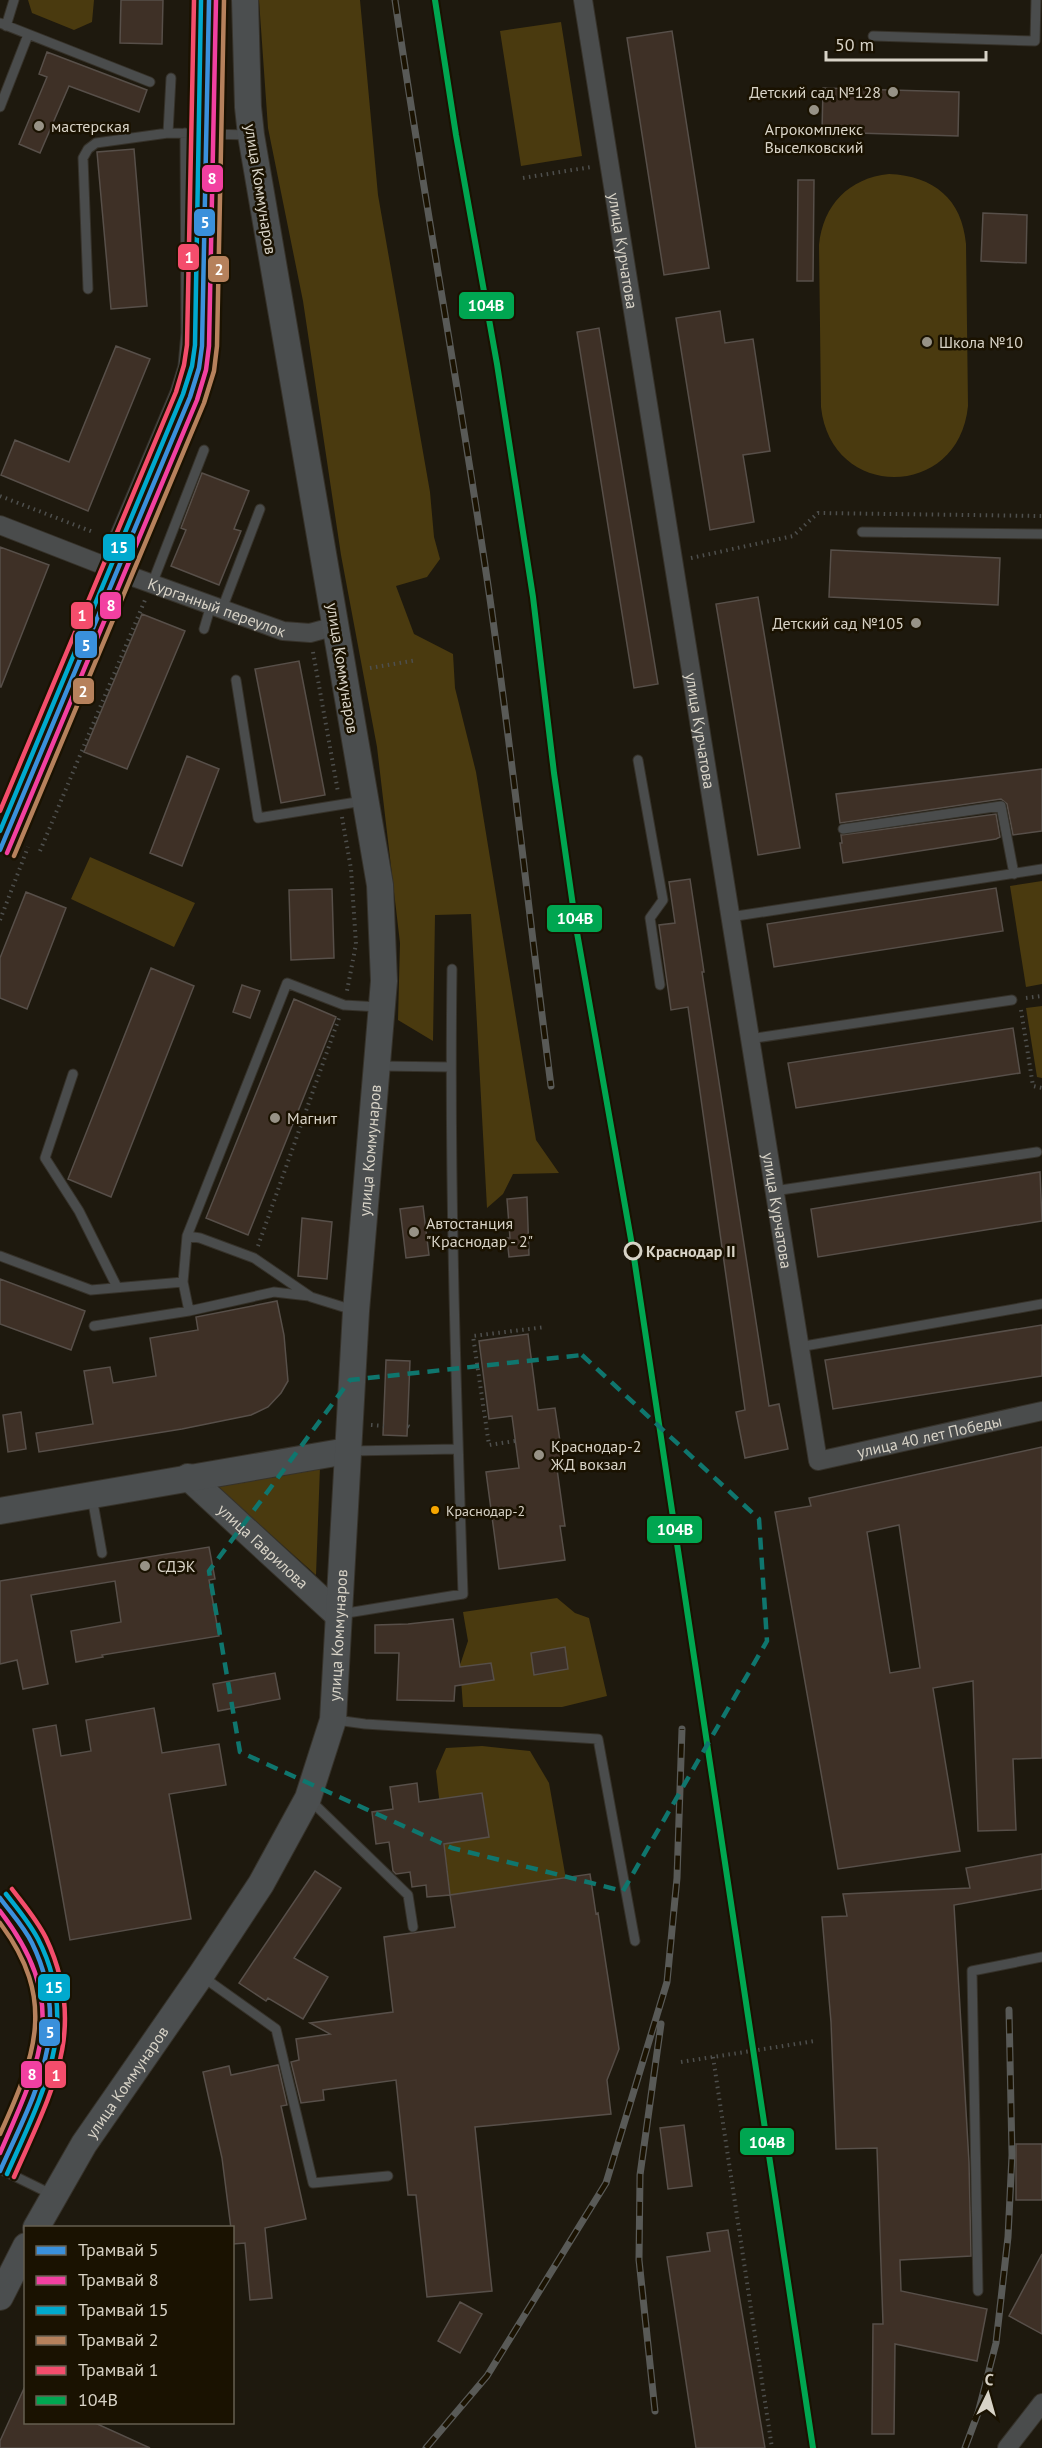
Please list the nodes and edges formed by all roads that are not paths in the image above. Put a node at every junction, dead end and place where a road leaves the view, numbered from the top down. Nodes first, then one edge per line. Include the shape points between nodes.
1 (14, 0) edge
2 (245, 0) edge
3 (583, 0) edge
4 (1036, 0) edge
5 (3, 25) edge
6 (28, 35) junction
7 (873, 36) dead end
8 (171, 78) dead end
9 (150, 82) dead end
10 (0, 107) edge
11 (168, 133) junction
12 (185, 133) junction
13 (251, 135) junction
14 (88, 289) dead end
15 (204, 450) dead end
16 (260, 509) dead end
17 (0, 525) edge
18 (862, 532) dead end
19 (1042, 534) edge
20 (102, 566) junction
21 (122, 573) junction
22 (149, 589) junction
23 (217, 607) junction
24 (336, 626) junction
25 (204, 629) dead end
26 (236, 680) dead end
27 (638, 760) dead end
28 (365, 800) junction
29 (843, 829) dead end
30 (12, 840) dead end
31 (1042, 869) edge
32 (1014, 874) junction
33 (730, 918) junction
34 (452, 969) dead end
35 (660, 985) dead end
36 (1012, 1000) dead end
37 (382, 1007) junction
38 (749, 1039) junction
39 (377, 1066) junction
40 (451, 1067) junction
41 (73, 1074) dead end
42 (1037, 1152) dead end
43 (774, 1191) junction
44 (187, 1236) junction
45 (0, 1256) edge
46 (183, 1282) junction
47 (117, 1287) junction
48 (311, 1297) junction
49 (1042, 1304) edge
50 (189, 1311) junction
51 (356, 1311) junction
52 (94, 1326) dead end
53 (799, 1347) junction
54 (1042, 1411) edge
55 (458, 1449) junction
56 (346, 1451) junction
57 (818, 1461) joint
58 (188, 1477) junction
59 (91, 1495) junction
60 (0, 1511) edge
61 (102, 1553) dead end
62 (338, 1615) junction
63 (333, 1720) junction
64 (308, 1798) junction
65 (413, 1927) dead end
66 (635, 1941) dead end
67 (1042, 1957) edge
68 (201, 1975) junction
69 (0, 2169) edge
70 (388, 2176) dead end
71 (53, 2195) junction
72 (37, 2226) edge
73 (24, 2250) edge
74 (978, 2291) dead end
75 (0, 2297) edge
76 (1042, 2403) edge
77 (1007, 2448) edge

1 - 5 lane
2 - 13 main road, улица Коммунаров
3 - 33 street, улица Курчатова
4 - 7 lane via 1035,41
5 - 6 lane
6 - 9 lane
6 - 10 lane
8 - 11 lane
11 - 12 lane
11 - 14 lane via 96,143 83,158
12 - 13 lane
12 - 20 lane via 183,366 176,392
13 - 24 main road, улица Коммунаров
15 - 22 lane
16 - 23 lane
17 - 20 street, Курганный переулок
18 - 19 lane
20 - 21 street, Курганный переулок
21 - 22 street, Курганный переулок
21 - 30 lane
22 - 23 street, Курганный переулок
23 - 24 street, Курганный переулок via 283,631 310,633
23 - 25 lane
24 - 28 main road, улица Коммунаров
26 - 28 lane via 258,818
27 - 35 lane via 663,900 650,918
28 - 37 main road, улица Коммунаров via 380,885
29 - 32 lane via 1001,806
31 - 32 lane
32 - 33 lane
33 - 38 street, улица Курчатова
34 - 40 lane
36 - 38 lane
37 - 39 main road, улица Коммунаров
37 - 44 lane via 344,1005 287,983
38 - 43 street, улица Курчатова
39 - 40 lane
39 - 51 main road, улица Коммунаров
40 - 55 lane
41 - 47 lane via 45,1158 79,1211
42 - 43 lane
43 - 53 street, улица Курчатова
44 - 46 lane
44 - 48 lane via 254,1258
45 - 47 lane via 91,1290
46 - 47 lane
46 - 50 lane
48 - 50 lane via 274,1292
48 - 51 lane
49 - 53 lane
50 - 52 lane
51 - 56 main road, улица Коммунаров
53 - 57 street, улица Курчатова
54 - 57 street, улица 40 лет Победы
55 - 56 lane
55 - 62 lane via 463,1594
56 - 58 main road
56 - 62 main road, улица Коммунаров
58 - 59 main road
58 - 62 main road, улица Гаврилова
59 - 60 main road
59 - 61 lane
62 - 63 main road, улица Коммунаров
63 - 64 main road, улица Коммунаров
63 - 66 lane via 598,1739
64 - 65 lane via 408,1895
64 - 68 main road, улица Коммунаров via 261,1884
67 - 74 lane via 972,1971
68 - 70 lane via 276,2029 313,2183
68 - 71 main road, улица Коммунаров
69 - 71 lane
71 - 72 main road, улица Коммунаров
73 - 75 main road
76 - 77 street

